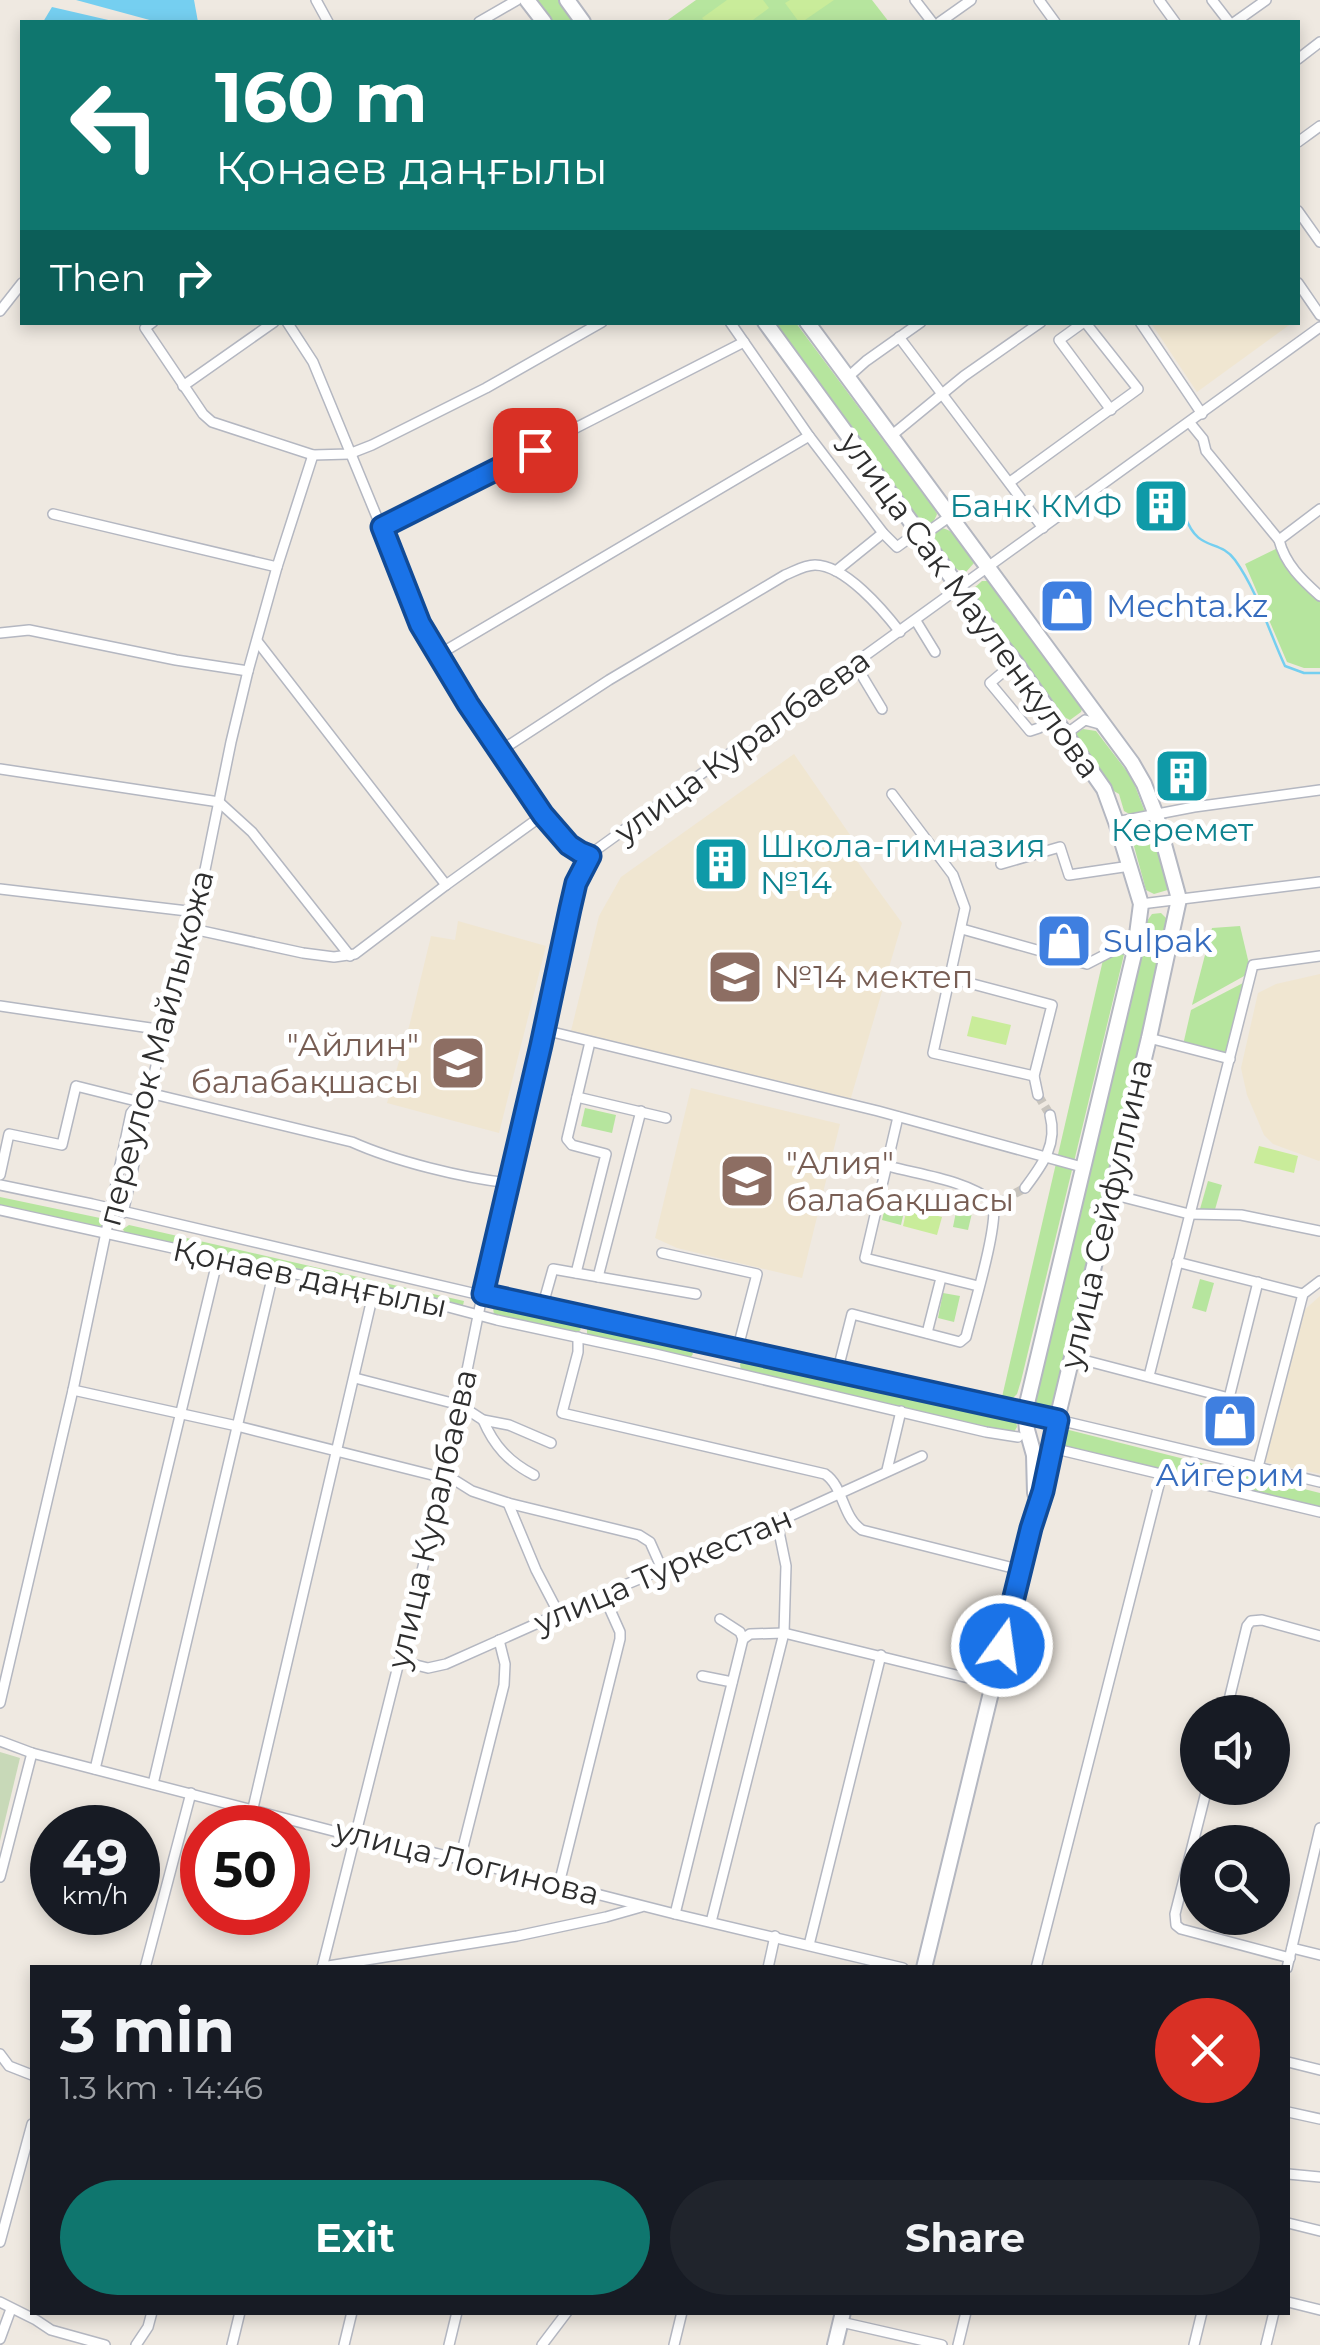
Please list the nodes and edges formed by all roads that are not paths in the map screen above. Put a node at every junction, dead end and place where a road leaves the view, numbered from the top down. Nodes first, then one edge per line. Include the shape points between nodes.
1 (517, 0) edge
2 (527, 0) edge
3 (566, 0) edge
4 (915, 0) edge
5 (971, 0) edge
6 (1212, 0) edge
7 (1266, 0) edge
8 (483, 20) edge
9 (542, 20) edge
10 (581, 20) edge
11 (930, 20) edge
12 (943, 20) edge
13 (1230, 20) edge
14 (1235, 20) edge
15 (1320, 42) edge
16 (1300, 57) edge
17 (1300, 213) edge
18 (1320, 218) edge
19 (1310, 227) junction
20 (1320, 242) edge
21 (20, 286) edge
22 (1300, 286) edge
23 (0, 311) edge
24 (1320, 315) edge
25 (149, 325) edge
26 (270, 325) edge
27 (289, 325) edge
28 (597, 325) edge
29 (732, 325) edge
30 (767, 325) edge
31 (808, 325) edge
32 (917, 325) edge
33 (1037, 325) edge
34 (1080, 325) edge
35 (1086, 325) edge
36 (1142, 325) edge
37 (1320, 327) edge
38 (900, 337) junction
39 (744, 342) junction
40 (847, 378) junction
41 (183, 386) junction
42 (943, 392) junction
43 (1110, 410) junction
44 (1202, 414) junction
45 (1190, 423) junction
46 (808, 436) junction
47 (891, 436) junction
48 (349, 454) junction
49 (312, 456) junction
50 (1010, 482) junction
51 (1320, 509) edge
52 (53, 514) dead end
53 (949, 517) junction
54 (382, 527) junction
55 (1043, 528) junction
56 (883, 533) junction
57 (920, 533) junction
58 (1279, 540) junction
59 (277, 567) junction
60 (989, 568) junction
61 (836, 571) junction
62 (960, 588) junction
63 (1320, 596) edge
64 (916, 621) junction
65 (900, 632) junction
66 (0, 633) edge
67 (258, 641) junction
68 (935, 652) dead end
69 (438, 656) junction
70 (1015, 662) junction
71 (855, 664) junction
72 (248, 671) junction
73 (882, 709) dead end
74 (1052, 716) junction
75 (1106, 727) junction
76 (1066, 734) junction
77 (500, 751) junction
78 (0, 769) edge
79 (1320, 790) edge
80 (892, 794) dead end
81 (219, 802) junction
82 (1156, 814) junction
83 (543, 815) junction
84 (1116, 822) junction
85 (590, 856) junction
86 (1001, 864) dead end
87 (1130, 866) junction
88 (1320, 882) edge
89 (446, 885) junction
90 (0, 888) edge
91 (1179, 899) junction
92 (1141, 904) junction
93 (196, 912) junction
94 (193, 929) junction
95 (962, 929) junction
96 (1134, 950) junction
97 (350, 956) junction
98 (1320, 956) edge
99 (950, 978) junction
100 (0, 1006) edge
101 (164, 1030) junction
102 (544, 1030) junction
103 (1149, 1038) junction
104 (590, 1042) junction
105 (1230, 1059) junction
106 (1034, 1076) junction
107 (148, 1093) junction
108 (1038, 1094) tunnel mouth
109 (577, 1096) junction
110 (140, 1102) junction
111 (640, 1111) junction
112 (1050, 1115) tunnel mouth
113 (898, 1117) junction
114 (666, 1118) dead end
115 (1047, 1157) junction
116 (888, 1166) junction
117 (1082, 1167) junction
118 (0, 1175) edge
119 (509, 1183) junction
120 (0, 1185) edge
121 (1025, 1188) tunnel mouth
122 (1111, 1194) junction
123 (111, 1209) junction
124 (0, 1210) edge
125 (123, 1213) junction
126 (1190, 1214) junction
127 (1320, 1231) edge
128 (106, 1234) junction
129 (662, 1253) dead end
130 (218, 1258) junction
131 (1177, 1262) junction
132 (274, 1270) junction
133 (576, 1273) junction
134 (598, 1277) junction
135 (941, 1278) junction
136 (1320, 1281) edge
137 (1258, 1282) junction
138 (978, 1286) junction
139 (374, 1290) junction
140 (483, 1294) junction
141 (696, 1294) dead end
142 (1302, 1294) junction
143 (542, 1308) junction
144 (478, 1315) junction
145 (927, 1333) junction
146 (578, 1337) junction
147 (738, 1350) junction
148 (1072, 1357) junction
149 (838, 1373) junction
150 (1148, 1376) junction
151 (354, 1378) junction
152 (73, 1390) junction
153 (460, 1405) junction
154 (900, 1411) junction
155 (1024, 1412) junction
156 (182, 1415) junction
157 (483, 1420) junction
158 (1058, 1420) junction
159 (237, 1426) junction
160 (1024, 1439) junction
161 (551, 1443) dead end
162 (1052, 1448) junction
163 (338, 1451) junction
164 (922, 1456) dead end
165 (1258, 1467) junction
166 (888, 1470) junction
167 (1162, 1473) junction
168 (534, 1476) dead end
169 (445, 1479) junction
170 (1320, 1482) edge
171 (840, 1494) junction
172 (508, 1503) junction
173 (1320, 1512) edge
174 (777, 1522) junction
175 (1031, 1528) junction
176 (662, 1569) junction
177 (1021, 1570) junction
178 (603, 1594) junction
179 (560, 1614) junction
180 (720, 1620) dead end
181 (784, 1634) junction
182 (1320, 1636) edge
183 (744, 1639) junction
184 (499, 1640) junction
185 (882, 1655) junction
186 (400, 1660) junction
187 (702, 1676) dead end
188 (732, 1682) junction
189 (993, 1684) junction
190 (1230, 1695) edge
191 (0, 1702) edge
192 (0, 1742) edge
193 (32, 1753) junction
194 (95, 1769) junction
195 (154, 1784) junction
196 (190, 1793) junction
197 (240, 1805) edge
198 (254, 1805) edge
199 (1203, 1805) edge
200 (310, 1824) edge
201 (1320, 1828) edge
202 (354, 1836) junction
203 (460, 1859) junction
204 (0, 1878) edge
205 (559, 1884) junction
206 (643, 1906) junction
207 (675, 1914) junction
208 (712, 1922) junction
209 (775, 1936) junction
210 (809, 1945) junction
211 (1320, 1955) edge
212 (1290, 1958) edge
213 (146, 1965) edge
214 (322, 1965) edge
215 (335, 1965) edge
216 (769, 1965) edge
217 (890, 1965) edge
218 (925, 1965) edge
219 (1037, 1965) edge
220 (0, 2054) edge
221 (1290, 2062) edge
222 (1320, 2070) edge
223 (30, 2074) edge
224 (1290, 2112) edge
225 (1320, 2120) edge
226 (30, 2131) edge
227 (1290, 2174) edge
228 (1320, 2177) edge
229 (1290, 2224) edge
230 (1320, 2231) edge
231 (0, 2242) edge
232 (0, 2302) edge
233 (1290, 2302) edge
234 (11, 2309) junction
235 (1320, 2310) edge
236 (151, 2315) edge
237 (239, 2315) edge
238 (351, 2315) edge
239 (456, 2315) edge
240 (565, 2315) edge
241 (682, 2315) edge
242 (965, 2315) edge
243 (1201, 2315) edge
244 (1273, 2315) edge
245 (842, 2317) edge
246 (0, 2339) edge
247 (893, 2339) edge
248 (677, 2344) edge
249 (106, 2345) edge
250 (136, 2345) edge
251 (232, 2345) edge
252 (344, 2345) edge
253 (448, 2345) edge
254 (542, 2345) edge
255 (835, 2345) edge
256 (942, 2345) edge
257 (958, 2345) edge
258 (1194, 2345) edge
259 (1266, 2345) edge

1 - 8 street
2 - 9 main road
3 - 10 main road
4 - 11 street
5 - 12 street
6 - 13 street
7 - 14 street
15 - 16 street
17 - 19 street
18 - 19 street
19 - 20 street
21 - 23 street
22 - 24 street
25 - 41 street
26 - 41 street
27 - 48 street via 313,362
28 - 48 street
29 - 39 street
30 - 57 main road, улица Сак Мауленкулова
31 - 40 main road, улица Сак Мауленкулова
32 - 38 street
33 - 42 street
34 - 43 street via 1059,340
35 - 43 street via 1138,389
36 - 44 street
37 - 44 street, улица Куралбаева
38 - 40 street
38 - 42 street
39 - 46 street
39 - 54 street
40 - 47 main road, улица Сак Мауленкулова
41 - 49 street via 216,425
42 - 47 street
42 - 50 street
43 - 50 street
44 - 45 street, улица Куралбаева
45 - 55 street, улица Куралбаева
45 - 58 street
46 - 56 street
46 - 69 street
47 - 53 main road, улица Сак Мауленкулова
48 - 49 street
48 - 54 street
49 - 59 street, переулок Майлыкожа
50 - 55 street
51 - 58 street
52 - 59 street
53 - 57 street
53 - 60 main road, улица Сак Мауленкулова
54 - 69 street
55 - 60 street, улица Куралбаева
56 - 57 street via 897,547
56 - 61 street
57 - 62 main road, улица Сак Мауленкулова
58 - 63 street via 1300,579
59 - 67 street, переулок Майлыкожа
60 - 62 street, улица Куралбаева
60 - 75 main road, улица Сак Мауленкулова
61 - 65 street
61 - 77 street via 816,565 785,575
62 - 64 street, улица Куралбаева
62 - 70 main road, улица Сак Мауленкулова
64 - 65 street, улица Куралбаева
64 - 68 street
65 - 71 street, улица Куралбаева
66 - 72 street via 29,630
67 - 72 street, переулок Майлыкожа
67 - 89 street
69 - 77 street
70 - 74 main road, улица Сак Мауленкулова
70 - 74 street via 990,682 1030,732
71 - 73 street
71 - 85 street, улица Куралбаева
72 - 81 street, переулок Майлыкожа
74 - 76 main road, улица Сак Мауленкулова
75 - 76 street via 1085,720
75 - 82 main road, улица Сак Мауленкулова
76 - 84 main road, улица Сак Мауленкулова via 1104,789
77 - 83 street
78 - 81 street
79 - 82 street
80 - 95 street via 954,875 965,908
81 - 93 street, переулок Майлыкожа
81 - 97 street via 252,832
82 - 84 street
82 - 91 main road, улица Сак Мауленкулова
83 - 85 street via 569,845
83 - 89 street
84 - 87 main road, улица Сак Мауленкулова
85 - 102 street, улица Куралбаева via 576,883
86 - 87 street via 1060,847 1069,875
87 - 92 main road, улица Сак Мауленкулова
88 - 91 street
89 - 97 street
90 - 93 street
91 - 92 street
91 - 103 main road, улица Сейфуллина
92 - 96 main road, улица Сейфуллина
93 - 94 street, переулок Майлыкожа
94 - 97 street via 303,953
94 - 101 street, переулок Майлыкожа
95 - 96 street via 1087,964 1118,948
95 - 99 street
96 - 117 main road, улица Сейфуллина
98 - 105 street via 1253,965
99 - 106 street via 1052,1005
99 - 106 street via 933,1053
100 - 101 street
101 - 107 street, переулок Майлыкожа
102 - 104 street
102 - 119 street, улица Куралбаева
103 - 105 street
103 - 122 main road, улица Сейфуллина
104 - 109 street
104 - 113 street
105 - 126 street
106 - 108 street
107 - 110 street, переулок Майлыкожа
107 - 119 street
107 - 125 street
109 - 111 street
109 - 133 street via 568,1142 606,1154
110 - 118 street via 76,1086 62,1145 9,1134
110 - 123 street, переулок Майлыкожа
111 - 114 street
111 - 134 street
112 - 115 street
113 - 115 street
113 - 116 street
115 - 117 street
115 - 121 street
116 - 135 street via 864,1258
116 - 138 street via 998,1201
117 - 155 main road, улица Сейфуллина
119 - 140 street, улица Куралбаева
120 - 123 street, Қонаев даңғылы
122 - 126 street
122 - 148 main road, улица Сейфуллина
123 - 125 street, Қонаев даңғылы
123 - 128 street, переулок Майлыкожа
124 - 128 street, Қонаев даңғылы
125 - 140 street, Қонаев даңғылы
126 - 127 street via 1241,1215
126 - 131 street
128 - 130 street, Қонаев даңғылы
128 - 152 street, переулок Майлыкожа
129 - 147 street via 757,1274
130 - 132 street, Қонаев даңғылы
130 - 156 street
131 - 137 street
131 - 150 street
132 - 139 street, Қонаев даңғылы
132 - 159 street
133 - 134 street
133 - 143 street via 553,1269
134 - 141 street
135 - 138 street
135 - 145 street
136 - 142 street
137 - 142 street
137 - 150 street via 1229,1398
138 - 145 street via 963,1340
139 - 144 street, Қонаев даңғылы
139 - 151 street
140 - 143 street, Қонаев даңғылы
140 - 144 street, улица Куралбаева
142 - 165 street
143 - 147 street, Қонаев даңғылы
144 - 146 street, Қонаев даңғылы
144 - 153 street, улица Куралбаева
145 - 149 street via 852,1314
146 - 154 street, Қонаев даңғылы
146 - 171 street via 562,1413 825,1474
147 - 149 street, Қонаев даңғылы
148 - 150 street
148 - 158 main road, улица Сейфуллина
149 - 155 street, Қонаев даңғылы
151 - 153 street
151 - 163 street
152 - 156 street
152 - 191 street, переулок Майлыкожа
153 - 157 street
153 - 169 street, улица Куралбаева
154 - 160 street, Қонаев даңғылы
154 - 166 street
155 - 158 street, Қонаев даңғылы
155 - 160 main road, улица Сейфуллина
156 - 159 street
156 - 194 street
157 - 161 street
157 - 168 street via 501,1451
158 - 162 main road, улица Сейфуллина
158 - 165 street, Қонаев даңғылы
159 - 163 street
159 - 195 street
160 - 162 main road, Қонаев даңғылы
160 - 175 main road, улица Сейфуллина via 1034,1455 1036,1480
162 - 167 street, Қонаев даңғылы
162 - 175 main road, улица Сейфуллина
163 - 169 street
163 - 198 street
164 - 166 street, улица Туркестан
165 - 170 street, Қонаев даңғылы
166 - 171 street, улица Туркестан
167 - 173 street, Қонаев даңғылы
167 - 219 street
169 - 172 street
169 - 186 street, улица Куралбаева
171 - 174 street, улица Туркестан
171 - 177 street via 852,1522 870,1533
172 - 176 street via 645,1538
172 - 179 street
174 - 176 street, улица Туркестан
174 - 181 street via 786,1566
175 - 177 main road, улица Сейфуллина
176 - 178 street, улица Туркестан
177 - 189 main road, улица Сейфуллина
178 - 179 street, улица Туркестан
178 - 205 street via 620,1640
179 - 184 street, улица Туркестан
180 - 183 street
181 - 183 street
181 - 185 street
181 - 208 street
182 - 190 street via 1251,1620
183 - 188 street
184 - 186 street, улица Туркестан via 435,1667
184 - 203 street via 504,1685
185 - 189 street
185 - 210 street
186 - 202 street, улица Куралбаева
187 - 188 street
188 - 207 street
189 - 218 main road, улица Сейфуллина
192 - 193 street, улица Логинова
193 - 194 street, улица Логинова
193 - 204 street
194 - 195 street, улица Логинова
195 - 196 street, улица Логинова
196 - 197 street, улица Логинова
196 - 213 street
199 - 212 street via 1176,1926
200 - 202 street, улица Логинова
201 - 212 street
202 - 203 street, улица Логинова
202 - 214 street, улица Куралбаева
203 - 205 street, улица Логинова
205 - 206 street, улица Логинова
206 - 207 street, улица Логинова
206 - 215 street via 517,1936
207 - 208 street, улица Логинова
208 - 209 street, улица Логинова
209 - 210 street, улица Логинова
209 - 216 street
210 - 217 street, улица Логинова
211 - 212 street
220 - 223 street via 8,2066
221 - 222 street
224 - 225 street
226 - 231 street
227 - 228 street
229 - 230 street
232 - 234 street
233 - 235 street
234 - 246 street
234 - 249 street via 51,2330
236 - 250 street
237 - 251 street
238 - 252 street
239 - 253 street
240 - 254 street
241 - 248 street
242 - 257 street
243 - 258 street
244 - 259 street
245 - 247 street
245 - 255 main road
247 - 256 street

